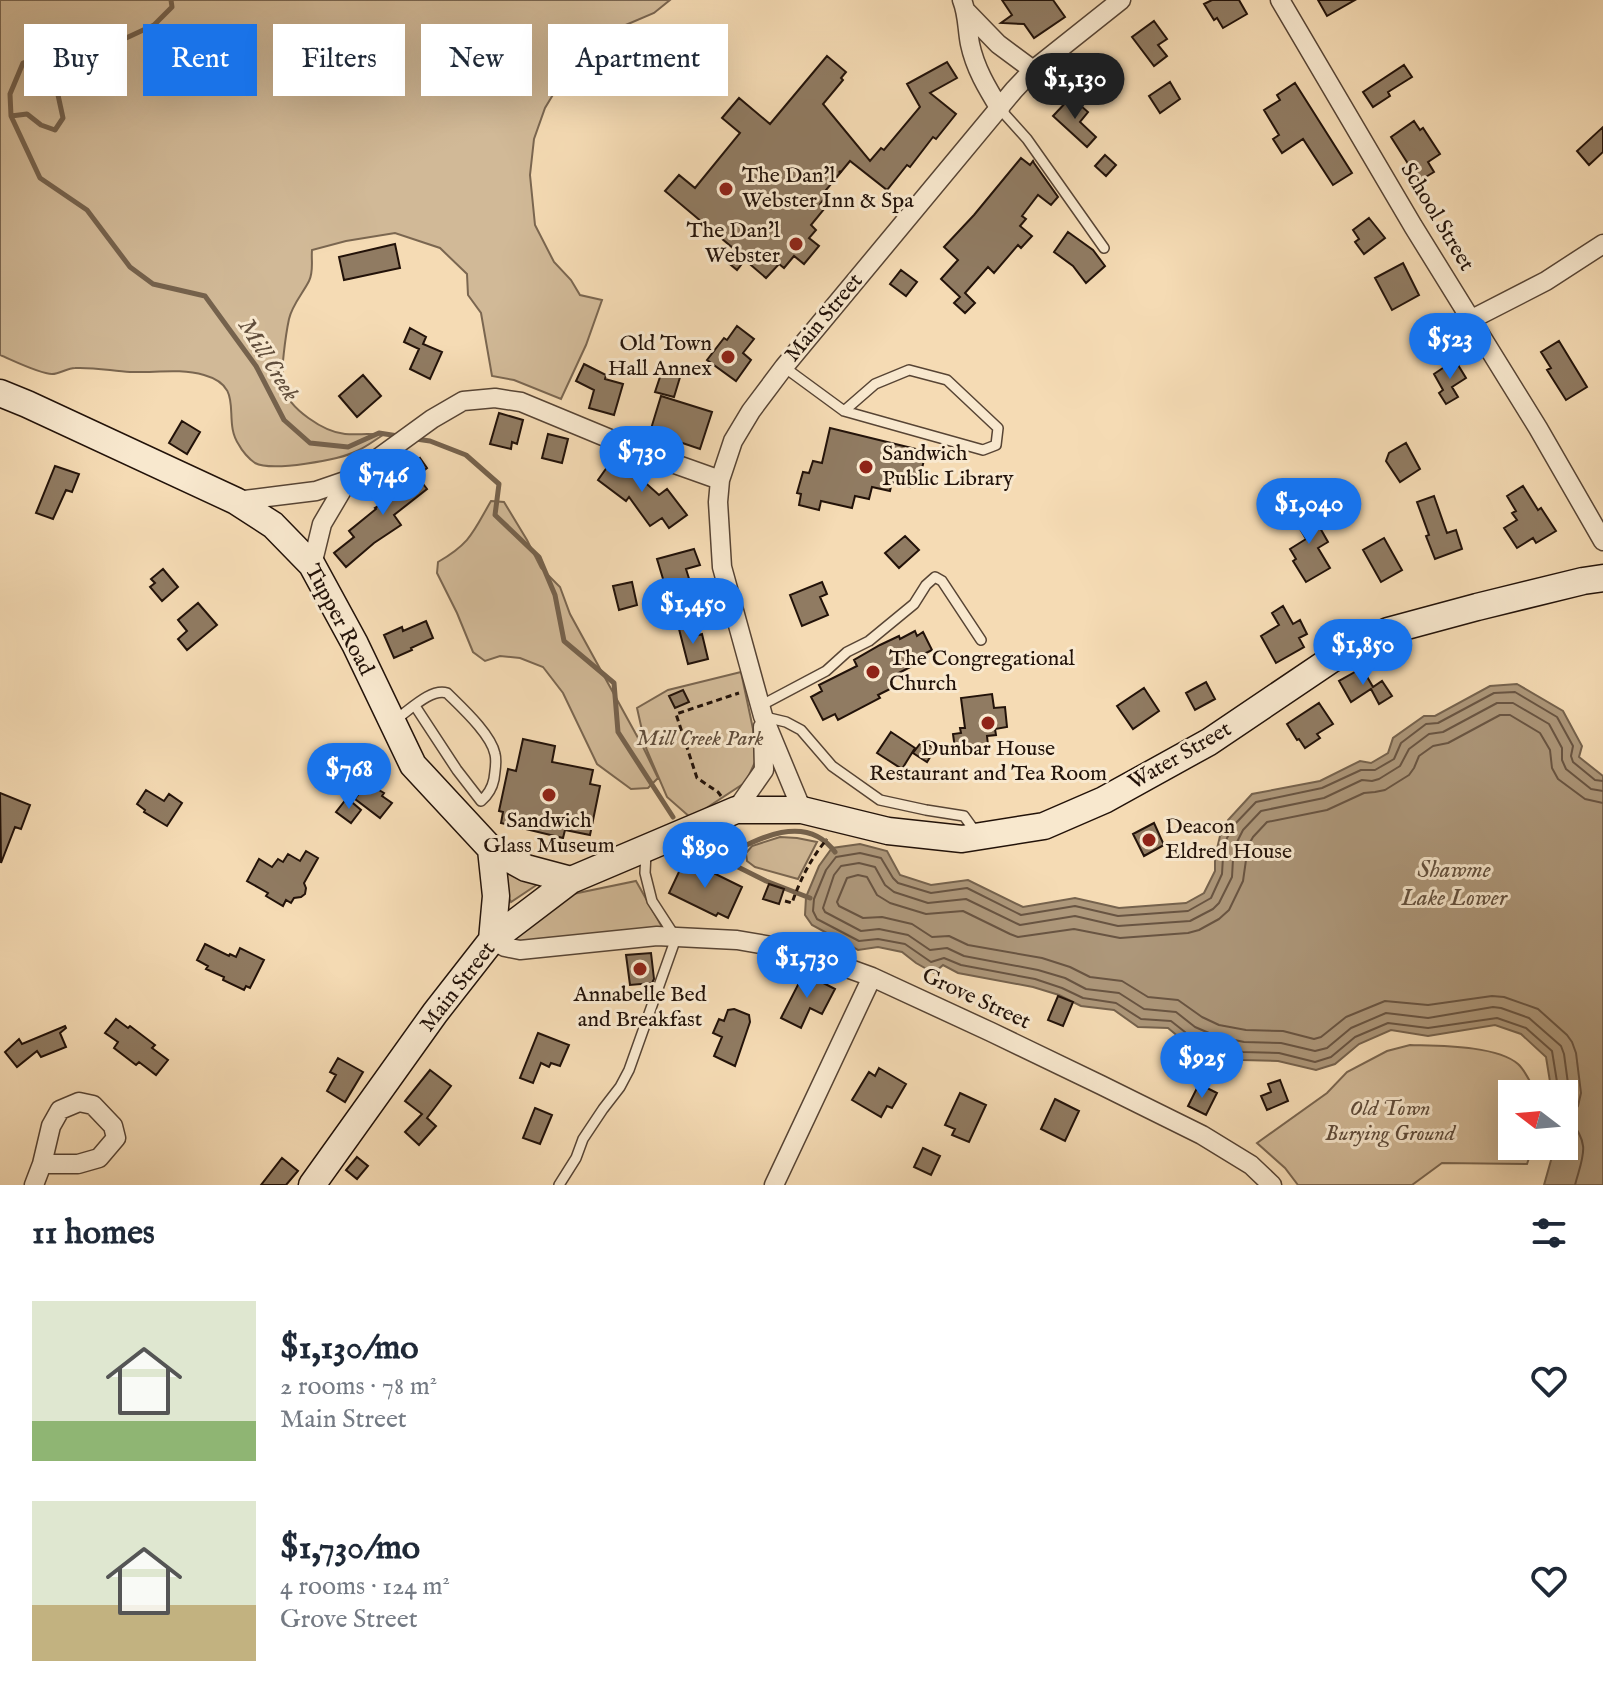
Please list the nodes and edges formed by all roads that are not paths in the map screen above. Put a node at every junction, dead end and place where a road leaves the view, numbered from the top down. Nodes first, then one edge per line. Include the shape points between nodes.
1 (1121, 0) edge
2 (1280, 0) edge
3 (965, 6) edge
4 (1033, 70) junction
5 (1000, 109) junction
6 (1603, 244) edge
7 (1104, 248) dead end
8 (1472, 319) junction
9 (784, 367) junction
10 (0, 393) edge
11 (844, 411) junction
12 (348, 480) junction
13 (720, 480) junction
14 (236, 501) junction
15 (1603, 541) edge
16 (312, 565) junction
17 (1603, 578) edge
18 (981, 640) dead end
19 (760, 703) junction
20 (415, 706) junction
21 (392, 722) junction
22 (802, 810) junction
23 (474, 812) junction
24 (734, 812) junction
25 (979, 836) junction
26 (491, 849) junction
27 (646, 849) junction
28 (571, 880) junction
29 (676, 938) junction
30 (492, 940) junction
31 (872, 977) junction
32 (42, 1164) dead end
33 (34, 1185) edge
34 (312, 1185) edge
35 (559, 1185) edge
36 (774, 1185) edge
37 (1272, 1185) edge

1 - 4 street, Main Street
2 - 8 street, School Street
3 - 4 street via 998,44
3 - 5 street via 981,79
4 - 5 street, Main Street
5 - 7 lane
5 - 9 street, Main Street
6 - 8 street
8 - 15 street, School Street
9 - 11 lane
9 - 13 street, Main Street via 733,441
10 - 14 main road, Tupper Road
11 - 11 lane via 875,384 909,370 947,380 998,428 996,445 983,450
12 - 13 street via 463,401 495,398 521,402
12 - 14 street via 316,491
12 - 16 street via 322,524
13 - 19 street, Main Street via 722,567
14 - 16 main road, Tupper Road via 273,525
16 - 21 main road, Tupper Road
17 - 25 main road, Water Street via 1388,631 1332,659 1209,742 1104,800 1044,826
18 - 19 lane via 935,577 914,604 869,641 826,671
19 - 22 street, Main Street
19 - 24 street, Main Street via 764,770
19 - 25 lane via 801,730 832,766 880,800 964,816
20 - 21 lane
20 - 23 lane via 457,770
20 - 23 lane via 438,692 447,693 495,751 492,786
21 - 23 main road, Tupper Road via 413,765
22 - 24 main road, Water Street
22 - 25 main road, Water Street via 888,831
23 - 26 main road, Tupper Road
24 - 27 main road, Main Street
26 - 28 main road, Tupper Road via 526,868
26 - 30 main road via 496,896
27 - 28 main road, Main Street
27 - 29 lane via 652,901
28 - 30 main road, Main Street
29 - 30 street, Grove Street via 646,936 520,950
29 - 31 street, Grove Street via 737,940 800,951
29 - 35 lane via 629,1070
30 - 34 main road, Main Street
31 - 36 street
31 - 37 street, Grove Street via 1202,1135 1251,1165
32 - 33 street

